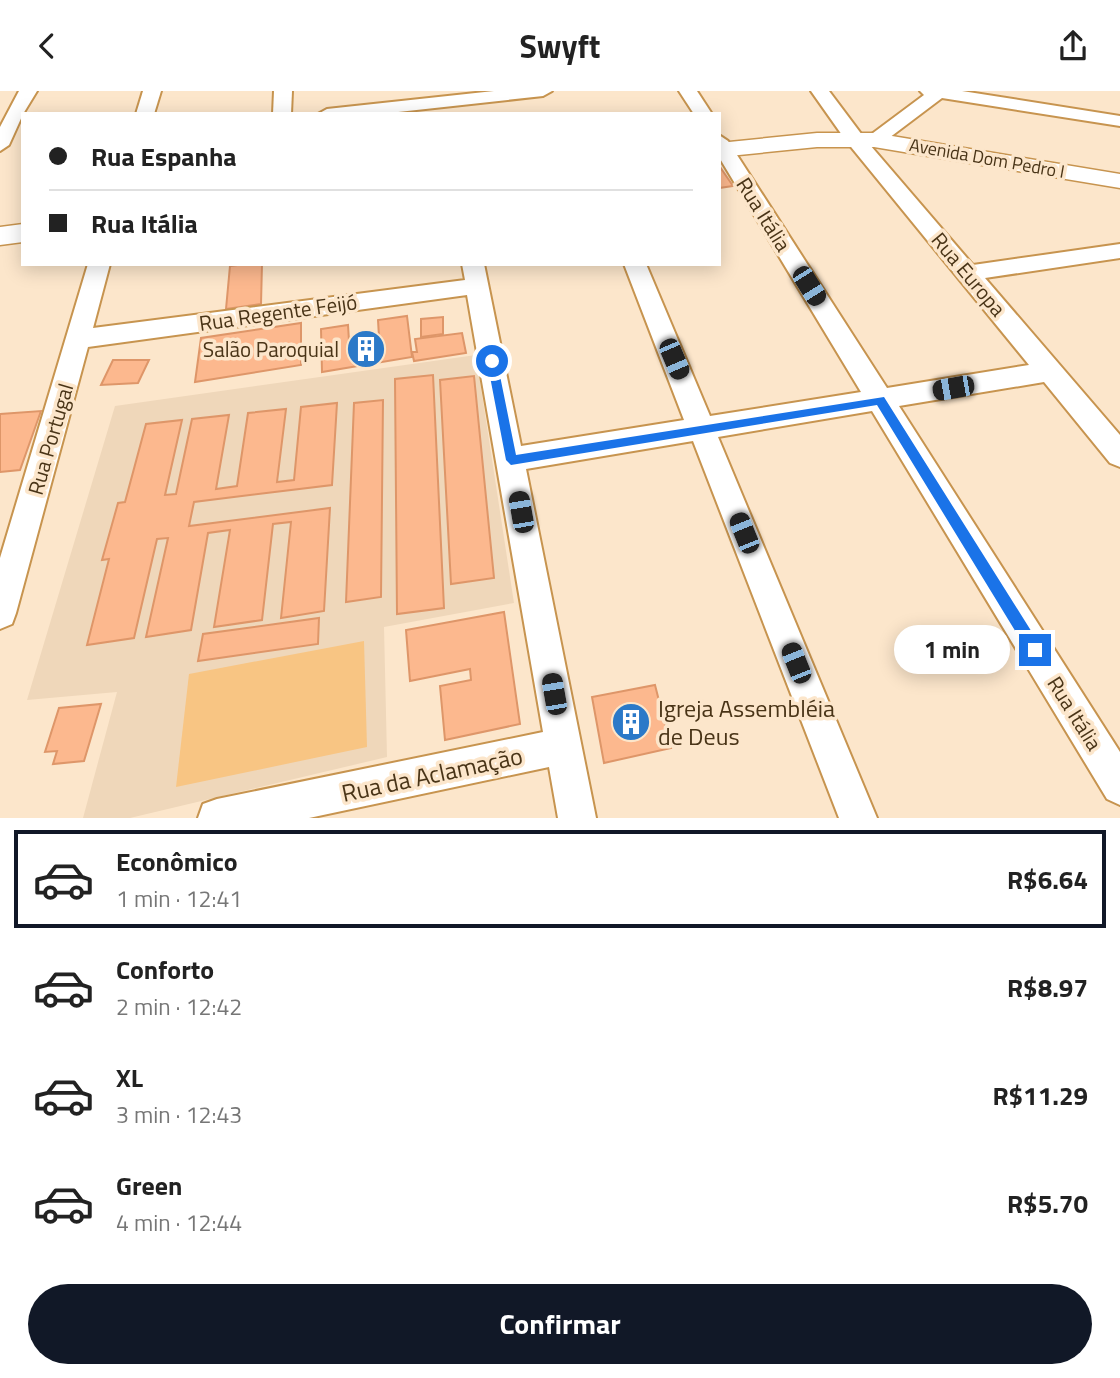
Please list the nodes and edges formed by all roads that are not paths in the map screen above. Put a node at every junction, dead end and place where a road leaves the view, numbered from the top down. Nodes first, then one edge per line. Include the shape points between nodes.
1 (28, 91) edge
2 (152, 91) edge
3 (283, 91) edge
4 (543, 91) edge
5 (688, 91) edge
6 (820, 91) edge
7 (936, 92) edge
8 (442, 102) edge
9 (146, 112) edge
10 (282, 112) edge
11 (346, 112) edge
12 (702, 112) edge
13 (1120, 121) edge
14 (864, 139) junction
15 (0, 147) edge
16 (21, 147) edge
17 (721, 147) edge
18 (1120, 181) edge
19 (21, 233) edge
20 (0, 236) edge
21 (1116, 255) edge
22 (98, 266) edge
23 (636, 266) edge
24 (968, 273) junction
25 (475, 275) edge
26 (79, 339) junction
27 (1051, 371) junction
28 (880, 400) junction
29 (703, 430) junction
30 (1120, 455) edge
31 (511, 460) junction
32 (10, 549) edge
33 (0, 613) edge
34 (564, 746) junction
35 (1120, 786) edge
36 (217, 818) edge
37 (577, 818) edge
38 (858, 818) edge

1 - 15 street
2 - 9 street
3 - 10 street
4 - 8 street
5 - 12 street
6 - 14 street, Rua Europa
7 - 13 street
7 - 14 street
8 - 11 street
14 - 17 street, Avenida Dom Pedro I
14 - 18 street, Avenida Dom Pedro I
14 - 24 street, Rua Europa
15 - 16 street
17 - 28 street, Rua Itália
19 - 20 street
21 - 24 street
22 - 26 street, Rua Portugal
23 - 29 street
24 - 27 street, Rua Europa
25 - 26 street, Rua Regente Feijó
25 - 31 street
26 - 32 street, Rua Portugal
27 - 28 street
27 - 30 street, Rua Europa
28 - 29 street
28 - 35 street, Rua Itália
29 - 31 street
29 - 38 street
31 - 34 street
32 - 33 street, Rua Portugal
34 - 36 street, Rua da Aclamação
34 - 37 street

